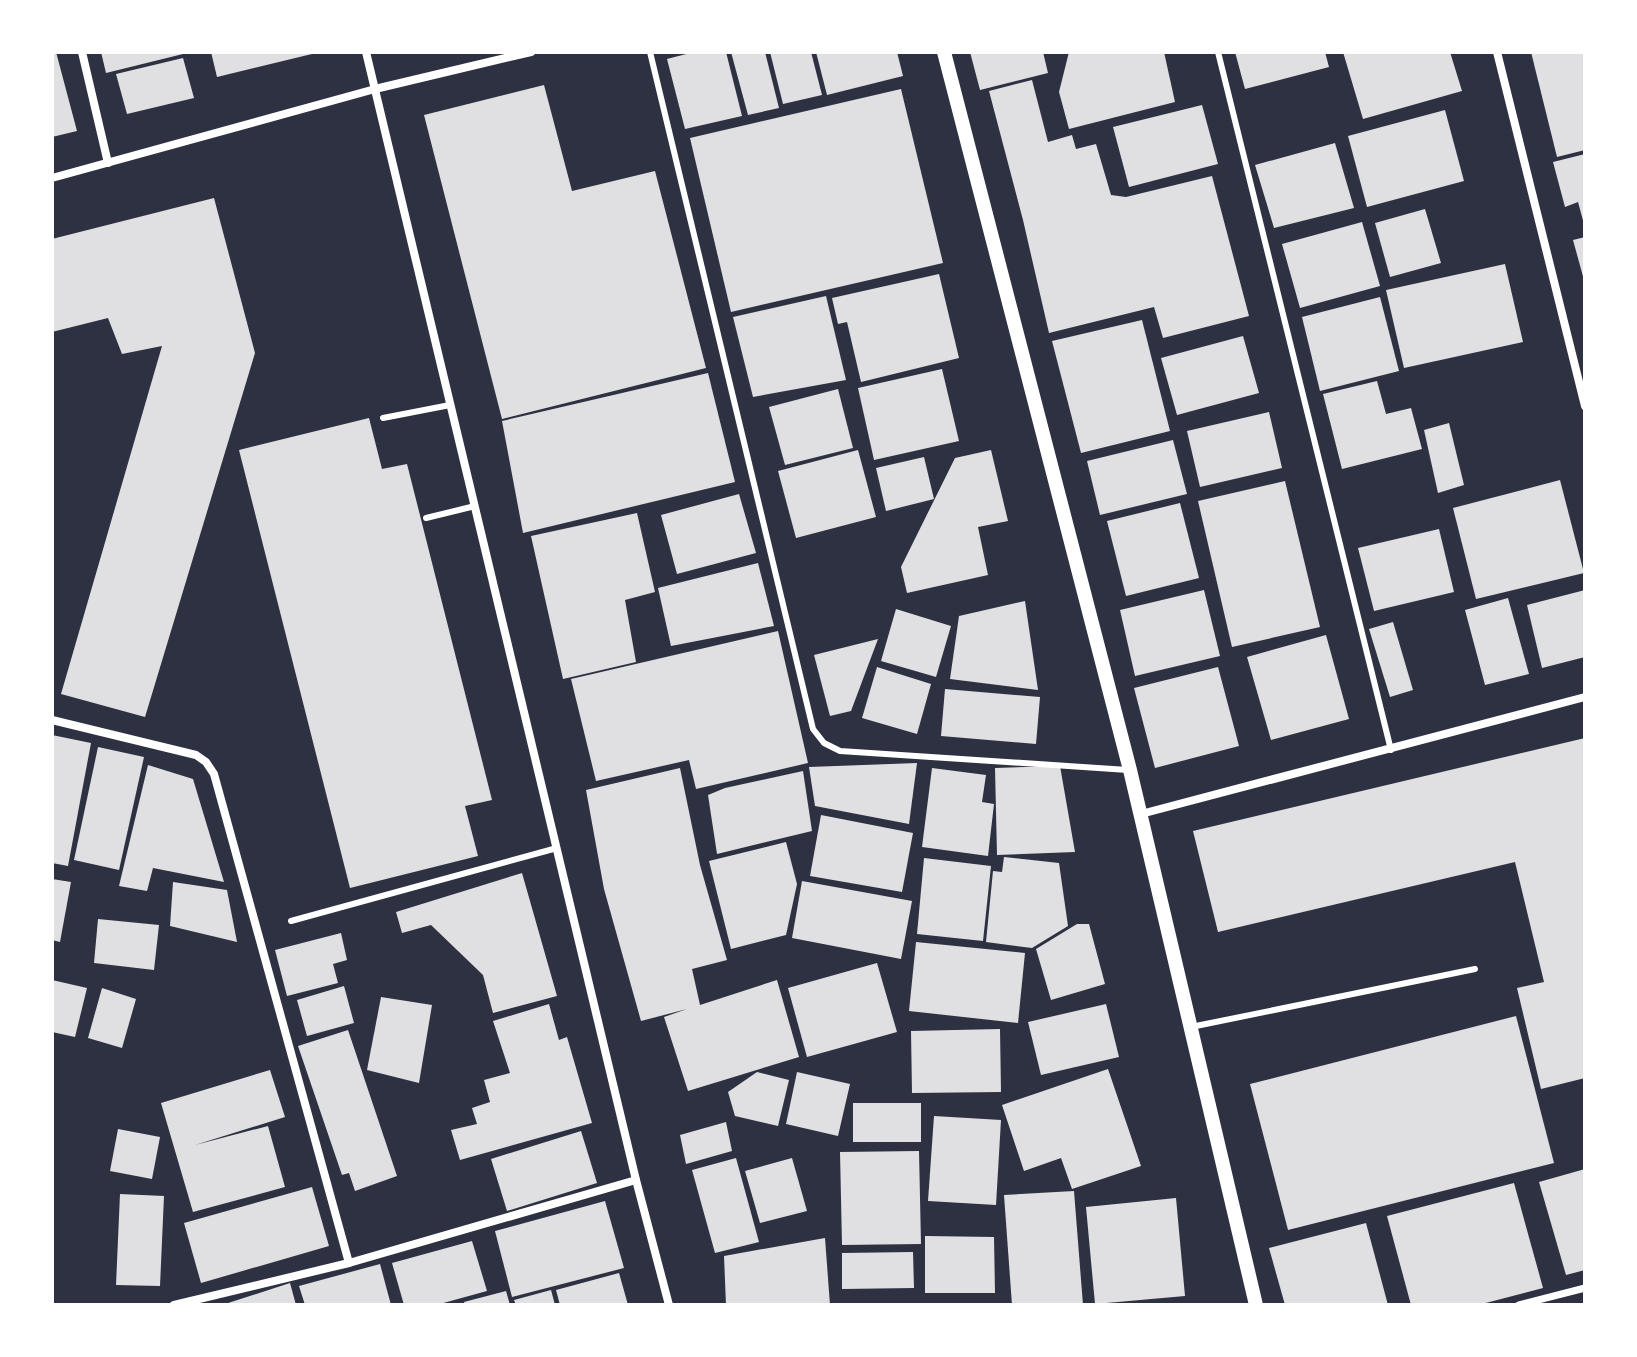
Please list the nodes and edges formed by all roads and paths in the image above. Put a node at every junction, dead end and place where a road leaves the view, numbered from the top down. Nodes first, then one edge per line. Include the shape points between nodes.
1 (82, 52) edge
2 (366, 52) edge
3 (531, 52) edge
4 (650, 52) edge
5 (944, 52) edge
6 (1218, 52) edge
7 (1497, 52) edge
8 (375, 89) junction
9 (108, 163) junction
10 (52, 178) edge
11 (450, 405) junction
12 (1585, 406) edge
13 (383, 418) dead end
14 (475, 506) junction
15 (426, 518) dead end
16 (1585, 697) edge
17 (52, 720) edge
18 (1391, 750) junction
19 (1130, 770) junction
20 (1141, 814) junction
21 (557, 848) junction
22 (291, 921) dead end
23 (1475, 969) dead end
24 (1191, 1027) junction
25 (636, 1180) junction
26 (349, 1263) junction
27 (1585, 1288) edge
28 (174, 1305) edge
29 (669, 1305) edge
30 (1256, 1305) edge
31 (1519, 1305) edge

1 - 9 street
2 - 8 street
3 - 8 street
4 - 19 lane via 813,729 840,751
5 - 19 street
6 - 18 lane
7 - 12 street
8 - 9 street
8 - 11 street
9 - 10 street
11 - 13 lane
11 - 14 street
14 - 15 lane
14 - 21 street
16 - 18 street
17 - 26 street via 179,750 206,762 219,787
18 - 20 street
19 - 20 street
20 - 24 street
21 - 22 lane
21 - 25 street
23 - 24 lane
24 - 30 street
25 - 26 street
25 - 29 street
26 - 28 street
27 - 31 street

